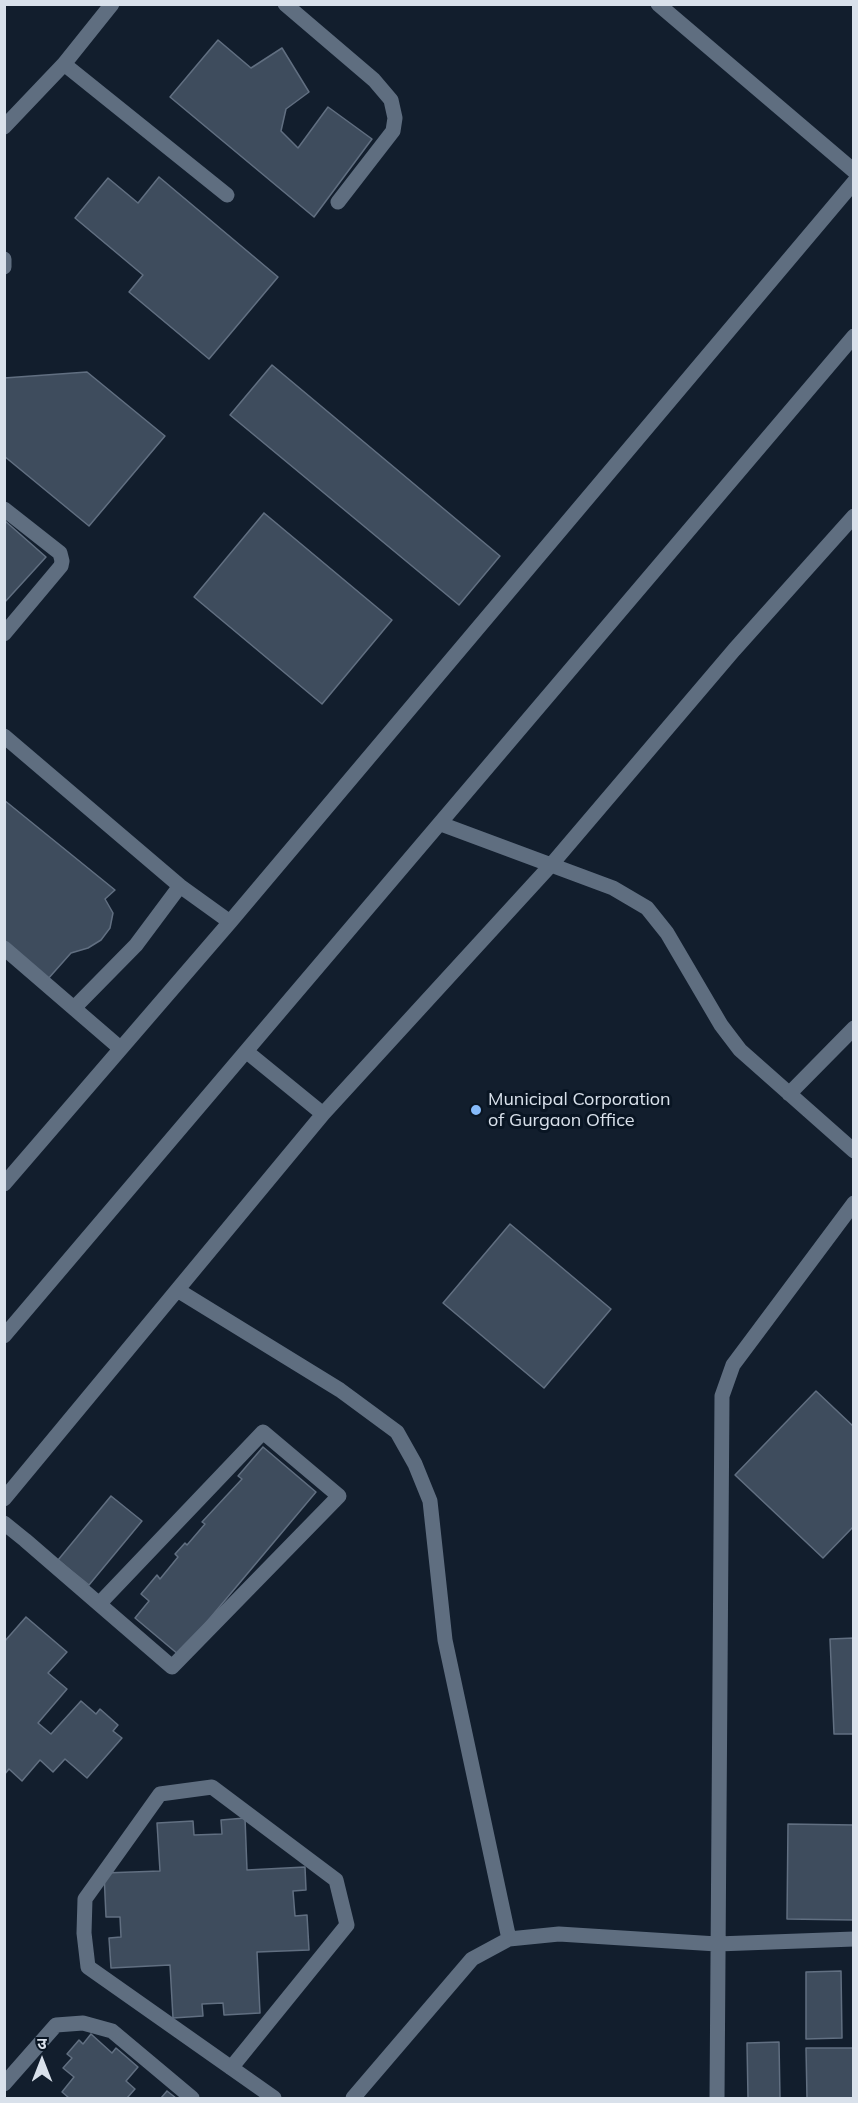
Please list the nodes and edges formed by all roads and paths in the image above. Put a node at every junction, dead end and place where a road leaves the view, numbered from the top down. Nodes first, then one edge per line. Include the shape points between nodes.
1 (112, 4) edge
2 (285, 4) edge
3 (658, 4) edge
4 (64, 64) junction
5 (4, 128) edge
6 (854, 171) edge
7 (854, 182) edge
8 (226, 195) dead end
9 (338, 202) dead end
10 (4, 259) edge
11 (4, 267) edge
12 (854, 336) edge
13 (4, 509) edge
14 (854, 516) edge
15 (4, 634) edge
16 (4, 736) edge
17 (441, 824) junction
18 (551, 865) junction
19 (180, 886) junction
20 (230, 922) junction
21 (4, 948) edge
22 (75, 1007) junction
23 (854, 1028) edge
24 (120, 1048) junction
25 (247, 1052) junction
26 (789, 1094) junction
27 (323, 1114) junction
28 (854, 1151) edge
29 (4, 1184) edge
30 (854, 1203) edge
31 (179, 1291) junction
32 (4, 1336) edge
33 (4, 1499) edge
34 (4, 1523) edge
35 (99, 1604) junction
36 (854, 1939) edge
37 (509, 1940) junction
38 (717, 1944) junction
39 (231, 2068) junction
40 (4, 2084) edge
41 (192, 2098) edge
42 (274, 2098) edge
43 (352, 2098) edge
44 (717, 2098) edge

1 - 4 street
2 - 9 street via 392,100 393,131
3 - 6 street
4 - 5 street
4 - 8 street
7 - 20 street
10 - 11 street
12 - 17 street
13 - 15 street via 60,553 62,561
14 - 18 street
16 - 19 street
17 - 18 street
17 - 25 street
18 - 26 street via 613,888 647,908 667,933 740,1050
18 - 27 street
19 - 20 street
19 - 22 street via 136,945
20 - 24 street
21 - 22 street
22 - 24 street
23 - 26 street
24 - 29 street
25 - 27 street
25 - 32 street
26 - 28 street
27 - 31 street
30 - 38 street via 733,1365 722,1396
31 - 33 street
31 - 37 street via 340,1390 397,1432 416,1464 430,1501 446,1640
34 - 35 street
35 - 35 street via 172,1667 339,1496 263,1432
36 - 38 street
37 - 38 street via 559,1934
37 - 43 street via 472,1959
38 - 44 street
39 - 39 street via 347,1925 336,1880 212,1787 160,1794 85,1899 88,1967
39 - 42 street
40 - 41 street via 56,2025 83,2023 112,2031

